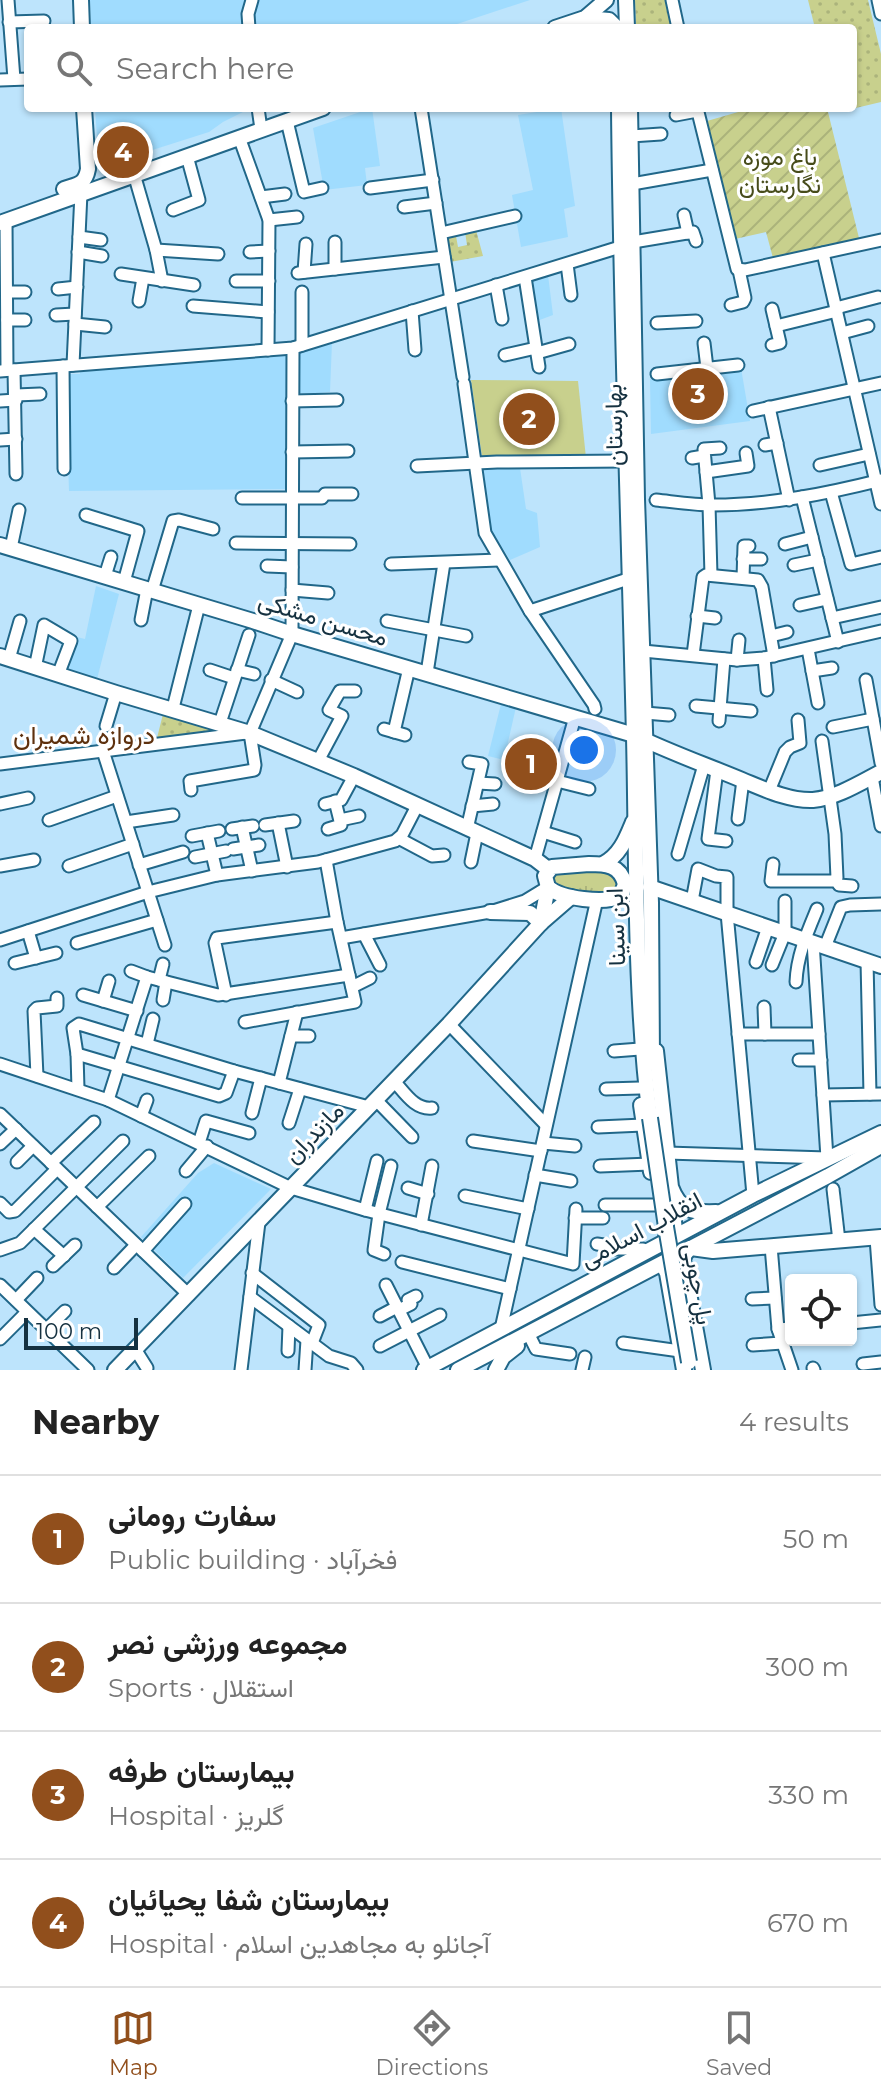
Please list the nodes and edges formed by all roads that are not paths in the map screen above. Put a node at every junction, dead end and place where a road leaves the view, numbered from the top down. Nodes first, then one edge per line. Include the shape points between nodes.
1 (8, 0) edge
2 (81, 0) edge
3 (252, 0) edge
4 (606, 0) edge
5 (626, 0) edge
6 (672, 0) edge
7 (878, 0) edge
8 (881, 14) edge
9 (585, 18) junction
10 (44, 21) dead end
11 (9, 22) junction
12 (82, 24) edge
13 (249, 24) edge
14 (567, 24) edge
15 (613, 24) edge
16 (627, 24) edge
17 (677, 24) edge
18 (14, 79) junction
19 (24, 79) edge
20 (0, 80) edge
21 (84, 112) edge
22 (259, 112) edge
23 (312, 112) edge
24 (422, 112) edge
25 (619, 112) edge
26 (630, 112) edge
27 (686, 112) edge
28 (698, 112) edge
29 (676, 115) dead end
30 (287, 121) junction
31 (261, 129) junction
32 (661, 134) dead end
33 (631, 136) junction
34 (239, 137) junction
35 (187, 156) junction
36 (88, 169) junction
37 (712, 170) junction
38 (134, 174) junction
39 (433, 180) junction
40 (632, 184) junction
41 (80, 188) junction
42 (322, 188) dead end
43 (370, 188) dead end
44 (285, 194) dead end
45 (261, 197) junction
46 (436, 203) junction
47 (404, 207) dead end
48 (173, 210) dead end
49 (684, 215) dead end
50 (515, 216) dead end
51 (297, 217) dead end
52 (2, 219) edge
53 (269, 220) junction
54 (441, 233) junction
55 (79, 237) junction
56 (101, 240) dead end
57 (881, 240) edge
58 (335, 242) dead end
59 (306, 244) dead end
60 (626, 245) junction
61 (156, 250) junction
62 (269, 251) junction
63 (78, 252) junction
64 (250, 252) dead end
65 (823, 253) junction
66 (218, 254) dead end
67 (102, 256) dead end
68 (444, 257) junction
69 (567, 264) junction
70 (737, 267) junction
71 (335, 269) junction
72 (121, 274) dead end
73 (525, 277) junction
74 (143, 278) junction
75 (162, 281) junction
76 (236, 281) dead end
77 (269, 281) junction
78 (194, 285) dead end
79 (496, 285) junction
80 (77, 287) junction
81 (58, 289) dead end
82 (25, 292) dead end
83 (302, 292) dead end
84 (571, 295) dead end
85 (4, 296) edge
86 (878, 297) dead end
87 (451, 300) junction
88 (139, 301) dead end
89 (731, 305) dead end
90 (193, 306) dead end
91 (772, 309) dead end
92 (836, 310) junction
93 (412, 311) junction
94 (268, 312) junction
95 (56, 315) dead end
96 (75, 319) junction
97 (502, 319) dead end
98 (7, 320) junction
99 (25, 320) dead end
100 (696, 321) dead end
101 (647, 323) junction
102 (776, 326) junction
103 (868, 326) dead end
104 (105, 327) dead end
105 (842, 333) junction
106 (704, 343) dead end
107 (569, 344) dead end
108 (772, 345) dead end
109 (297, 346) junction
110 (268, 350) junction
111 (415, 350) dead end
112 (537, 350) junction
113 (505, 355) dead end
114 (68, 365) junction
115 (738, 365) dead end
116 (539, 367) dead end
117 (707, 368) junction
118 (7, 370) edge
119 (647, 375) junction
120 (881, 383) edge
121 (854, 389) junction
122 (40, 394) dead end
123 (16, 398) junction
124 (337, 400) dead end
125 (0, 401) edge
126 (292, 401) junction
127 (769, 407) junction
128 (753, 411) dead end
129 (16, 439) junction
130 (0, 440) edge
131 (777, 443) junction
132 (765, 445) dead end
133 (720, 448) dead end
134 (348, 451) dead end
135 (292, 452) junction
136 (746, 453) dead end
137 (869, 454) junction
138 (627, 461) junction
139 (474, 463) junction
140 (820, 465) dead end
141 (417, 466) dead end
142 (64, 469) dead end
143 (706, 472) junction
144 (16, 474) dead end
145 (878, 480) edge
146 (831, 492) junction
147 (352, 494) dead end
148 (242, 498) dead end
149 (292, 498) junction
150 (796, 498) junction
151 (656, 500) dead end
152 (881, 504) edge
153 (709, 505) junction
154 (19, 510) dead end
155 (86, 515) dead end
156 (213, 529) dead end
157 (812, 537) junction
158 (236, 543) dead end
159 (292, 544) junction
160 (350, 544) dead end
161 (785, 544) dead end
162 (749, 546) dead end
163 (6, 547) edge
164 (111, 557) dead end
165 (881, 557) edge
166 (743, 559) junction
167 (761, 559) dead end
168 (499, 560) junction
169 (818, 560) junction
170 (444, 563) junction
171 (391, 564) dead end
172 (794, 565) dead end
173 (267, 566) dead end
174 (292, 567) junction
175 (711, 575) junction
176 (105, 576) junction
177 (743, 578) junction
178 (628, 579) junction
179 (124, 582) junction
180 (150, 590) junction
181 (292, 590) junction
182 (328, 593) dead end
183 (827, 599) junction
184 (199, 605) junction
185 (800, 605) dead end
186 (881, 607) edge
187 (530, 611) junction
188 (697, 616) junction
189 (715, 618) dead end
190 (832, 618) junction
191 (141, 620) dead end
192 (20, 621) dead end
193 (387, 621) dead end
194 (432, 629) junction
195 (881, 631) edge
196 (787, 632) dead end
197 (292, 634) junction
198 (249, 635) dead end
199 (466, 636) dead end
200 (771, 636) junction
201 (739, 640) dead end
202 (838, 642) junction
203 (808, 649) junction
204 (643, 651) junction
205 (693, 655) junction
206 (5, 657) edge
207 (769, 657) junction
208 (730, 659) junction
209 (35, 668) junction
210 (409, 668) junction
211 (832, 668) dead end
212 (210, 670) dead end
213 (812, 671) junction
214 (427, 673) junction
215 (236, 674) junction
216 (254, 674) dead end
217 (58, 675) junction
218 (271, 680) junction
219 (866, 680) dead end
220 (767, 690) dead end
221 (355, 691) dead end
222 (297, 692) dead end
223 (116, 693) junction
224 (818, 703) dead end
225 (696, 706) dead end
226 (173, 708) junction
227 (751, 711) dead end
228 (645, 713) junction
229 (669, 715) dead end
230 (720, 715) junction
231 (593, 716) junction
232 (575, 717) junction
233 (873, 719) junction
234 (798, 720) dead end
235 (220, 723) junction
236 (106, 726) dead end
237 (833, 727) dead end
238 (395, 732) dead end
239 (250, 733) junction
240 (640, 738) junction
241 (822, 741) dead end
242 (103, 751) junction
243 (766, 754) dead end
244 (781, 759) junction
245 (318, 761) junction
246 (469, 762) dead end
247 (881, 763) edge
248 (0, 764) edge
249 (710, 767) junction
250 (876, 775) edge
251 (354, 776) junction
252 (743, 780) junction
253 (557, 781) junction
254 (478, 783) junction
255 (495, 784) dead end
256 (190, 786) dead end
257 (589, 789) dead end
258 (769, 791) junction
259 (117, 796) junction
260 (831, 796) junction
261 (28, 798) dead end
262 (0, 804) edge
263 (493, 804) dead end
264 (417, 806) junction
265 (472, 806) junction
266 (173, 815) dead end
267 (359, 816) dead end
268 (635, 818) junction
269 (738, 819) dead end
270 (49, 820) dead end
271 (340, 820) junction
272 (294, 821) dead end
273 (126, 822) junction
274 (254, 826) junction
275 (881, 826) edge
276 (328, 829) dead end
277 (472, 831) junction
278 (543, 832) junction
279 (192, 836) dead end
280 (400, 839) junction
281 (726, 841) dead end
282 (575, 842) dead end
283 (133, 844) junction
284 (265, 844) junction
285 (183, 852) dead end
286 (212, 853) junction
287 (678, 854) dead end
288 (444, 855) dead end
289 (195, 857) dead end
290 (535, 859) junction
291 (34, 860) dead end
292 (326, 860) junction
293 (471, 862) dead end
294 (603, 864) junction
295 (773, 864) dead end
296 (139, 865) junction
297 (0, 866) edge
298 (69, 866) dead end
299 (287, 867) junction
300 (548, 869) junction
301 (252, 871) junction
302 (217, 875) junction
303 (836, 880) junction
304 (852, 886) dead end
305 (548, 887) junction
306 (650, 887) junction
307 (148, 892) junction
308 (571, 897) junction
309 (605, 899) junction
310 (692, 901) junction
311 (785, 901) dead end
312 (881, 904) edge
313 (817, 909) dead end
314 (490, 912) junction
315 (727, 913) junction
316 (638, 919) junction
317 (157, 920) junction
318 (337, 922) junction
319 (541, 923) junction
320 (768, 927) junction
321 (28, 931) junction
322 (785, 933) junction
323 (364, 934) junction
324 (341, 938) junction
325 (0, 940) edge
326 (77, 943) dead end
327 (814, 943) junction
328 (165, 945) dead end
329 (56, 953) dead end
330 (36, 958) junction
331 (756, 962) dead end
332 (15, 963) dead end
333 (874, 963) edge
334 (163, 964) dead end
335 (772, 965) dead end
336 (131, 971) dead end
337 (158, 980) junction
338 (109, 981) dead end
339 (350, 981) junction
340 (796, 982) dead end
341 (83, 995) dead end
342 (226, 995) junction
343 (57, 998) dead end
344 (163, 1000) dead end
345 (103, 1001) junction
346 (764, 1007) dead end
347 (137, 1011) junction
348 (297, 1012) junction
349 (153, 1019) dead end
350 (245, 1022) dead end
351 (449, 1024) junction
352 (738, 1034) junction
353 (765, 1034) junction
354 (819, 1034) junction
355 (291, 1036) junction
356 (309, 1036) dead end
357 (128, 1039) junction
358 (645, 1040) junction
359 (147, 1044) junction
360 (614, 1051) dead end
361 (77, 1054) junction
362 (799, 1060) dead end
363 (821, 1060) junction
364 (0, 1064) edge
365 (119, 1066) junction
366 (234, 1071) junction
367 (37, 1076) junction
368 (261, 1078) junction
369 (394, 1081) junction
370 (279, 1083) junction
371 (640, 1088) junction
372 (78, 1089) junction
373 (300, 1089) junction
374 (606, 1089) dead end
375 (876, 1094) edge
376 (823, 1095) junction
377 (108, 1100) junction
378 (147, 1100) dead end
379 (280, 1101) dead end
380 (373, 1103) junction
381 (295, 1106) junction
382 (432, 1108) dead end
383 (252, 1113) dead end
384 (0, 1114) edge
385 (141, 1116) junction
386 (650, 1120) junction
387 (94, 1122) dead end
388 (289, 1123) dead end
389 (546, 1125) junction
390 (598, 1127) dead end
391 (16, 1129) junction
392 (881, 1130) edge
393 (249, 1133) dead end
394 (412, 1137) dead end
395 (123, 1141) dead end
396 (473, 1141) dead end
397 (0, 1144) edge
398 (203, 1144) junction
399 (33, 1146) junction
400 (575, 1146) dead end
401 (542, 1147) junction
402 (881, 1148) edge
403 (667, 1153) junction
404 (750, 1155) junction
405 (149, 1156) dead end
406 (827, 1158) junction
407 (377, 1161) dead end
408 (17, 1162) dead end
409 (650, 1164) junction
410 (54, 1166) junction
411 (391, 1166) dead end
412 (432, 1166) dead end
413 (600, 1166) dead end
414 (186, 1171) dead end
415 (535, 1175) junction
416 (571, 1181) dead end
417 (831, 1183) junction
418 (76, 1187) junction
419 (671, 1187) junction
420 (291, 1188) junction
421 (408, 1188) dead end
422 (428, 1194) junction
423 (753, 1195) junction
424 (465, 1196) dead end
425 (0, 1203) edge
426 (185, 1204) dead end
427 (605, 1205) dead end
428 (657, 1205) junction
429 (97, 1207) junction
430 (528, 1209) junction
431 (365, 1210) junction
432 (722, 1212) junction
433 (379, 1214) junction
434 (603, 1218) dead end
435 (259, 1222) junction
436 (421, 1225) junction
437 (660, 1226) junction
438 (34, 1229) junction
439 (878, 1237) edge
440 (839, 1241) junction
441 (597, 1244) dead end
442 (75, 1245) dead end
443 (771, 1246) junction
444 (2, 1247) edge
445 (140, 1248) junction
446 (690, 1248) junction
447 (518, 1250) junction
448 (650, 1251) junction
449 (384, 1254) dead end
450 (64, 1256) junction
451 (402, 1262) dead end
452 (53, 1266) dead end
453 (653, 1267) junction
454 (114, 1268) dead end
455 (252, 1273) junction
456 (37, 1278) dead end
457 (686, 1281) junction
458 (386, 1285) dead end
459 (669, 1285) junction
460 (510, 1289) junction
461 (6, 1294) edge
462 (880, 1294) edge
463 (189, 1295) junction
464 (416, 1296) dead end
465 (250, 1297) junction
466 (775, 1298) junction
467 (752, 1299) dead end
468 (881, 1305) edge
469 (398, 1308) junction
470 (65, 1311) dead end
471 (24, 1315) dead end
472 (440, 1315) dead end
473 (380, 1316) dead end
474 (881, 1320) edge
475 (857, 1322) edge
476 (289, 1326) junction
477 (785, 1328) edge
478 (47, 1329) junction
479 (501, 1329) junction
480 (409, 1331) junction
481 (528, 1333) junction
482 (0, 1339) edge
483 (310, 1342) junction
484 (623, 1343) dead end
485 (782, 1343) junction
486 (753, 1345) dead end
487 (380, 1346) dead end
488 (135, 1349) junction
489 (288, 1351) dead end
490 (570, 1354) dead end
491 (585, 1357) dead end
492 (881, 1362) edge
493 (863, 1364) dead end
494 (691, 1365) edge
495 (479, 1366) edge
496 (147, 1368) dead end
497 (426, 1369) edge
498 (88, 1370) edge
499 (115, 1370) edge
500 (241, 1370) edge
501 (305, 1370) edge
502 (357, 1370) edge
503 (458, 1370) edge
504 (496, 1370) edge
505 (582, 1370) edge
506 (792, 1370) edge

1 - 11 street
2 - 12 main road
3 - 13 street
4 - 9 main road
5 - 16 main road
6 - 17 street
7 - 8 street
9 - 14 main road
9 - 15 main road
10 - 11 street
11 - 18 street
18 - 19 street
18 - 20 street
21 - 36 main road
22 - 31 street
23 - 30 main road
24 - 39 street
25 - 60 main road, بهارستان
26 - 33 main road, بهارستان
27 - 29 street
28 - 37 street
30 - 31 main road
30 - 42 street via 304,192
31 - 34 main road
32 - 33 street
33 - 40 main road, بهارستان
34 - 35 main road
34 - 45 street
35 - 38 main road
35 - 48 street via 199,200
36 - 38 main road via 102,177
36 - 41 main road
37 - 40 street
37 - 70 street
38 - 41 main road
38 - 61 street
39 - 43 street
39 - 46 street
40 - 60 main road, بهارستان
41 - 52 main road
41 - 55 street
44 - 45 street
45 - 53 street
46 - 47 street
46 - 54 street
49 - 60 street via 692,237
50 - 54 street
51 - 53 street
52 - 85 street
53 - 62 street
54 - 68 street
55 - 56 street
55 - 63 street
57 - 65 street
58 - 71 street
59 - 71 street via 301,272
60 - 69 street
60 - 101 main road, بهارستان
60 - 138 main road, بهارستان
61 - 66 street
61 - 75 street
62 - 64 street
62 - 77 street
63 - 67 street
63 - 80 street
65 - 70 street
65 - 92 street
68 - 71 street
68 - 87 street
69 - 73 street
69 - 84 street
70 - 89 street via 745,298
72 - 74 street
73 - 79 street
73 - 112 street
74 - 75 street
74 - 88 street
75 - 78 street
76 - 77 street
77 - 94 street
79 - 87 street
79 - 97 street
80 - 81 street
80 - 96 street
82 - 85 street
83 - 109 street
85 - 98 street
86 - 92 street
87 - 93 street
87 - 139 street
90 - 94 street
91 - 102 street
92 - 102 street
92 - 105 street
93 - 109 street
93 - 111 street
94 - 110 street
95 - 96 street
96 - 104 street
96 - 114 street
98 - 99 street
98 - 118 street
100 - 101 street
101 - 119 main road, بهارستان
102 - 108 street via 780,343
103 - 105 street
105 - 121 street
106 - 117 street
107 - 112 street
109 - 110 street
109 - 126 street
110 - 114 street
112 - 113 street
112 - 116 street
114 - 118 street
114 - 142 street
115 - 117 street
117 - 119 street
118 - 123 street
119 - 204 main road, بهارستان
120 - 121 street
121 - 127 street
121 - 137 street
122 - 123 street
123 - 125 street
123 - 129 street
124 - 126 street
126 - 135 street
127 - 128 street
127 - 131 street
129 - 130 street
129 - 144 street
131 - 132 street
131 - 150 street
133 - 143 street via 700,455
134 - 135 street
135 - 149 street
136 - 143 street via 748,466
137 - 140 street
137 - 145 street
138 - 139 street
138 - 178 main road, بهارستان
139 - 141 street
139 - 168 street via 485,533
143 - 153 street
145 - 146 street
145 - 152 street
146 - 150 street
146 - 165 street via 851,564
147 - 149 street
148 - 149 street
149 - 159 street
150 - 153 street
150 - 157 street
151 - 153 street
153 - 175 street
154 - 163 street
155 - 179 street via 138,531
156 - 180 street via 173,521
157 - 161 street
157 - 169 street
158 - 159 street
159 - 160 street
159 - 174 street
162 - 166 street via 744,546
163 - 176 main road, محسن مشکی
164 - 176 street
166 - 167 street
166 - 177 street
168 - 170 street
168 - 187 street
169 - 172 street
169 - 183 street
170 - 171 street
170 - 194 street
173 - 174 street
174 - 181 street
175 - 177 street
175 - 188 street via 703,577
176 - 179 main road, محسن مشکی
177 - 200 street via 759,582 760,608
178 - 187 street
178 - 240 main road, بهارستان
179 - 180 main road, محسن مشکی
180 - 184 main road, محسن مشکی
180 - 191 street
181 - 182 street
181 - 197 street
183 - 185 street
183 - 190 street
184 - 197 main road, محسن مشکی
184 - 226 street
186 - 190 street
187 - 231 street via 594,705
188 - 189 street
188 - 205 street
190 - 202 street
192 - 206 street
193 - 194 street
194 - 199 street
194 - 214 street
195 - 202 street
196 - 200 street
197 - 210 main road, محسن مشکی
197 - 218 street
198 - 215 street
200 - 207 street
201 - 208 street
202 - 203 street
203 - 207 street
203 - 213 street
204 - 205 street
204 - 228 main road, بهارستان
205 - 208 street
206 - 209 main road
207 - 208 street
207 - 220 street
208 - 230 street
209 - 217 main road
209 - 217 street via 44,625 71,641
210 - 214 main road, محسن مشکی
210 - 238 street
211 - 213 street
212 - 215 street
213 - 224 street
214 - 232 main road, محسن مشکی
215 - 216 street
215 - 235 street
217 - 223 main road
218 - 222 street
218 - 239 street
219 - 233 street
221 - 245 street via 340,691 329,710 342,716
223 - 226 main road
223 - 236 street
225 - 230 street
226 - 235 main road
227 - 230 street
228 - 229 street
228 - 240 main road, بهارستان
231 - 232 main road, محسن مشکی
231 - 240 main road, محسن مشکی
232 - 253 street
233 - 237 street
233 - 247 street
234 - 244 street via 800,743
235 - 239 main road
239 - 242 street
239 - 245 main road
239 - 256 street via 254,770
240 - 249 main road, محسن مشکی
240 - 268 main road, ابن سینا
240 - 306 main road, ابن سینا
241 - 260 street
242 - 248 street
242 - 259 street
243 - 244 street
244 - 258 street
245 - 251 main road
246 - 254 street via 482,764
249 - 252 main road, محسن مشکی
249 - 281 street via 708,839
249 - 287 street
250 - 260 main road
250 - 275 street
251 - 264 main road
251 - 271 street via 343,797 330,803
252 - 258 main road, محسن مشکی
252 - 269 street
253 - 257 street
253 - 278 street
254 - 255 street
254 - 265 street
258 - 260 main road, محسن مشکی via 803,800
259 - 270 street
259 - 273 street
260 - 303 street
261 - 262 street
263 - 265 street
264 - 277 main road
264 - 280 street
265 - 277 street
266 - 273 street
267 - 271 street
268 - 294 main road via 620,850
268 - 316 main road, ابن سینا
271 - 276 street via 341,825
272 - 274 street
273 - 283 street
274 - 284 street
274 - 284 street
277 - 290 main road
277 - 293 street
278 - 282 street
278 - 290 street
279 - 286 street via 213,832
280 - 288 street via 432,856
280 - 292 street
283 - 296 street
283 - 298 street
284 - 286 street
284 - 299 street
284 - 301 street
285 - 296 street
286 - 289 street
286 - 302 street
290 - 300 main road
291 - 297 street
292 - 299 street
292 - 318 street
294 - 300 main road
294 - 309 main road via 614,868 625,884 623,893
295 - 303 street via 771,881
296 - 307 street
299 - 301 street
300 - 305 main road
301 - 302 street
302 - 307 street
303 - 304 street
305 - 308 main road
305 - 314 street
305 - 319 main road
306 - 310 main road
306 - 358 main road, ابن سینا
307 - 317 street
307 - 321 street
308 - 309 main road
308 - 319 main road, مازندران
309 - 316 main road via 630,909
309 - 389 street
310 - 315 main road
310 - 315 street via 698,869 727,877
311 - 322 street
312 - 327 street via 841,907
313 - 327 street
314 - 319 main road via 530,913
314 - 323 street
315 - 320 main road
315 - 352 street
316 - 358 main road, ابن سینا
317 - 326 street
317 - 328 street
318 - 324 street
318 - 342 street via 217,938
319 - 351 main road, مازندران
320 - 322 main road
320 - 331 street
321 - 325 street
321 - 330 street
322 - 327 main road
322 - 335 street
323 - 324 street
323 - 339 street via 378,968
324 - 339 street
327 - 333 main road
327 - 340 street via 796,969
327 - 354 street
329 - 330 street
330 - 332 street
333 - 375 street
334 - 337 street
336 - 337 street
337 - 342 street
337 - 344 street
337 - 347 street
338 - 345 street
339 - 342 street
339 - 348 street via 355,1002
341 - 345 street
343 - 367 street via 57,1006 34,1011
345 - 347 street
346 - 353 street
347 - 357 street
348 - 350 street
348 - 355 street
349 - 359 street
351 - 369 main road, مازندران
351 - 389 street
352 - 353 street
352 - 404 street
353 - 354 street
354 - 363 street
355 - 356 street
355 - 370 street
357 - 359 street
357 - 361 street via 79,1024 73,1028
357 - 365 street
358 - 360 street
358 - 371 main road
358 - 386 main road, ابن سینا
358 - 403 main road via 658,1056
359 - 366 street
361 - 365 street
361 - 372 street
362 - 363 street
363 - 376 street
364 - 367 street
365 - 366 street via 219,1096 226,1093
365 - 377 street
366 - 368 street
367 - 372 street
368 - 370 street
368 - 383 street
369 - 380 main road, مازندران
369 - 382 street via 417,1106
370 - 373 street
371 - 374 street
371 - 386 main road
372 - 377 street
373 - 380 street
373 - 381 street
375 - 376 street
376 - 406 street
377 - 385 street
378 - 385 street
379 - 381 street
380 - 394 street
380 - 420 main road, مازندران
381 - 388 street
384 - 391 street
385 - 398 street
386 - 390 street
386 - 409 main road
386 - 494 main road, پل چوبی, bridge
387 - 410 street
389 - 401 street
391 - 397 street
391 - 399 street
392 - 406 main road, انقلاب اسلامی
393 - 398 street via 206,1121
395 - 418 street
396 - 401 street
398 - 414 street
398 - 420 street
399 - 408 street
399 - 410 street
400 - 401 street
401 - 415 street
402 - 417 main road, انقلاب اسلامی
403 - 404 street
403 - 419 main road
404 - 406 street
404 - 423 street
405 - 429 street
406 - 423 main road, انقلاب اسلامی
407 - 431 street
409 - 413 street
409 - 428 main road
410 - 418 street
410 - 425 street via 15,1211
411 - 433 street
412 - 422 street
415 - 416 street
415 - 430 street
417 - 440 street
417 - 446 main road, انقلاب اسلامی
418 - 429 street
418 - 438 street
419 - 432 main road via 690,1210
419 - 437 main road via 673,1235 666,1237
420 - 431 street
420 - 435 main road, مازندران
421 - 422 street
422 - 436 street
423 - 432 main road, انقلاب اسلامی
424 - 430 street
426 - 445 street
427 - 428 street
428 - 437 main road
429 - 445 street
430 - 447 street
431 - 433 street
432 - 448 main road, انقلاب اسلامی
433 - 436 street
433 - 449 street via 374,1250
434 - 447 street via 576,1214 573,1264
435 - 455 street
435 - 463 main road, مازندران
436 - 447 street
437 - 448 main road
438 - 444 street via 20,1243
438 - 450 street
439 - 440 main road
439 - 462 street
440 - 443 main road
441 - 448 street
442 - 450 street
443 - 446 main road
443 - 466 street
445 - 454 street
445 - 463 street
446 - 453 main road, انقلاب اسلامی
446 - 457 main road via 683,1260
447 - 460 street
448 - 479 main road, انقلاب اسلامی
450 - 452 street
451 - 460 street
453 - 459 main road via 664,1266
453 - 481 main road, انقلاب اسلامی
455 - 465 street
455 - 483 street via 319,1325
456 - 461 street
457 - 459 main road via 672,1270
457 - 494 main road
458 - 469 street
459 - 494 main road
460 - 479 street
461 - 478 street
462 - 468 street
463 - 488 main road, مازندران
464 - 469 street
465 - 476 street
465 - 500 street
466 - 467 street
466 - 477 street
469 - 473 street
469 - 480 street
470 - 478 street
471 - 482 street
472 - 480 street
474 - 475 street
476 - 483 street
476 - 489 street
477 - 485 street
478 - 498 street
479 - 497 main road, انقلاب اسلامی
480 - 487 street
480 - 497 street
481 - 490 street via 536,1349
481 - 495 main road, انقلاب اسلامی
481 - 504 main road
483 - 501 street
483 - 502 street
484 - 494 street
485 - 486 street
485 - 506 street
488 - 496 street
488 - 499 main road, مازندران
491 - 505 street
492 - 493 street
495 - 503 main road, انقلاب اسلامی

